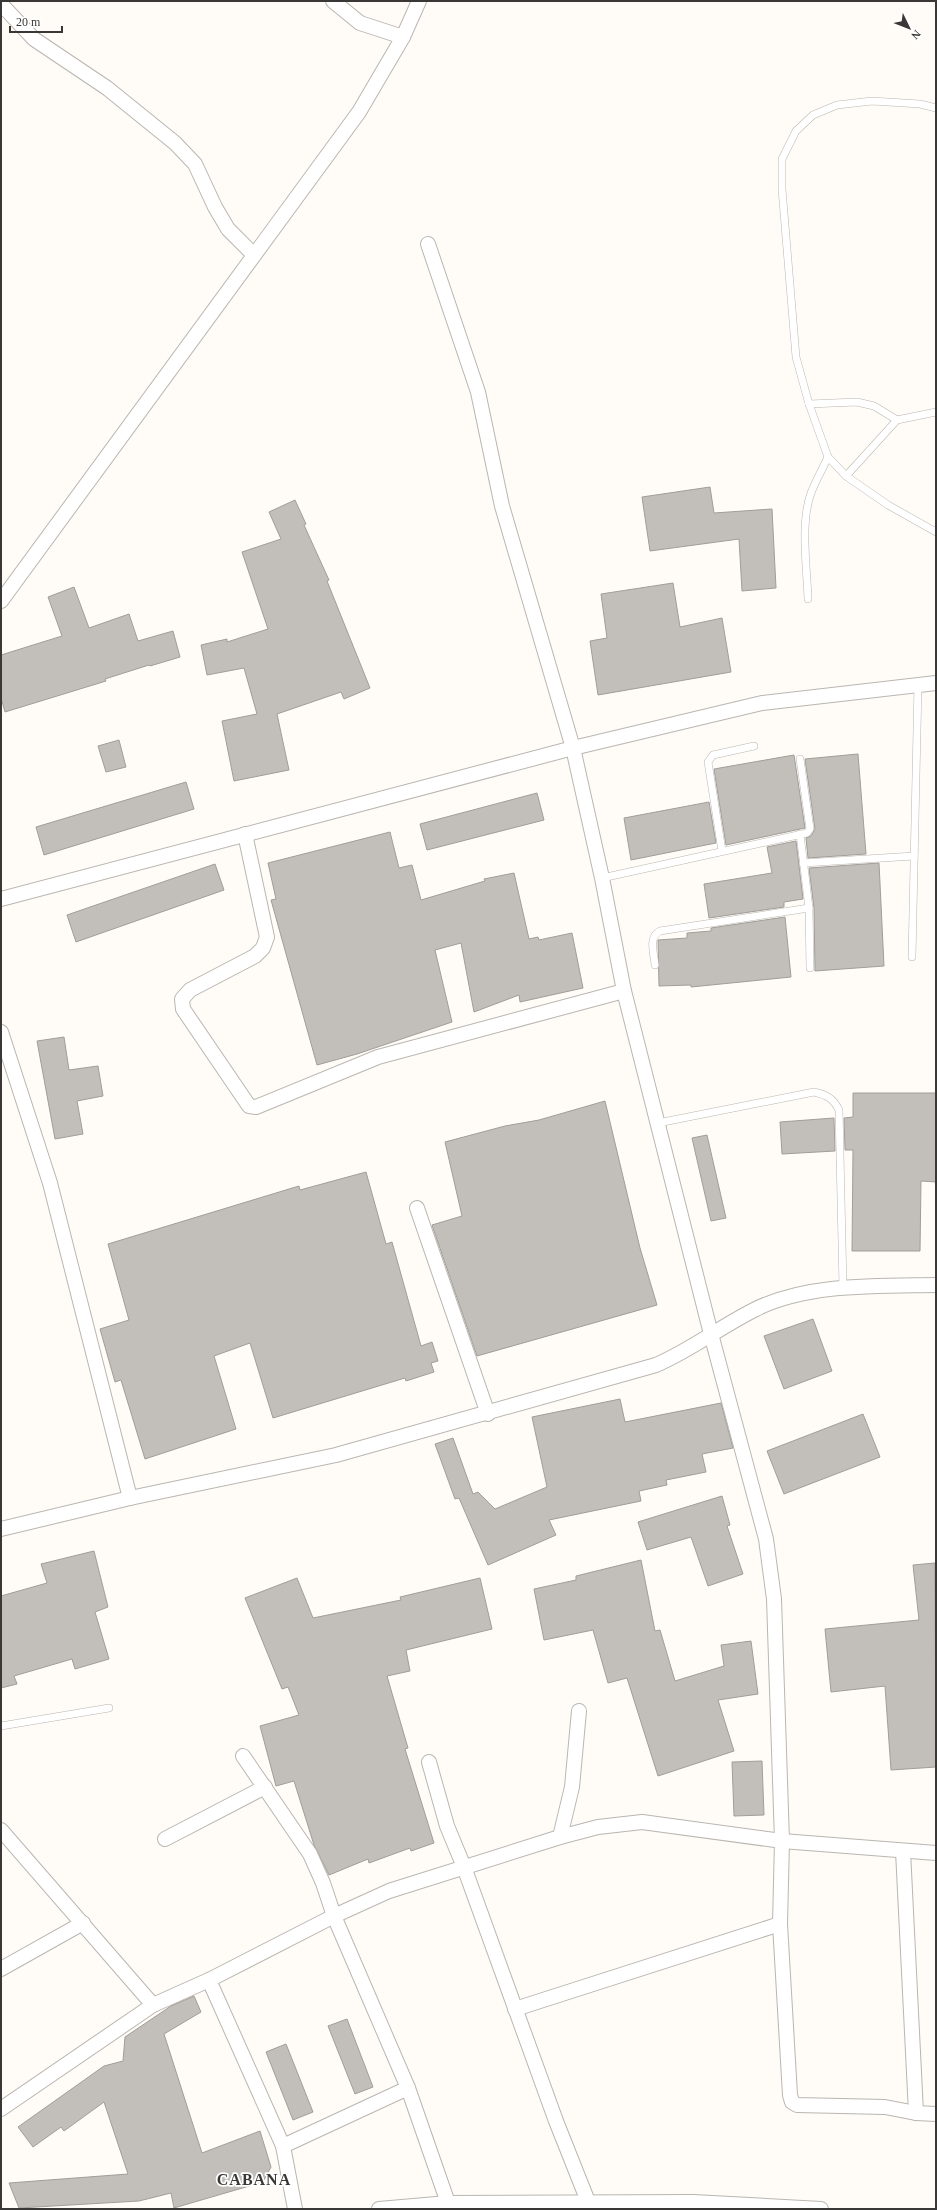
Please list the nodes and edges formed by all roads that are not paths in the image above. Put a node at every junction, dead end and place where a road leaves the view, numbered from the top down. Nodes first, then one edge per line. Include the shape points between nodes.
1 (333, 1) edge
2 (419, 1) edge
3 (1, 4) edge
4 (403, 37) junction
5 (936, 108) edge
6 (428, 244) dead end
7 (254, 255) junction
8 (809, 404) junction
9 (936, 412) edge
10 (897, 420) junction
11 (828, 457) junction
12 (846, 476) junction
13 (936, 532) edge
14 (808, 599) dead end
15 (1, 601) edge
16 (936, 683) edge
17 (918, 686) junction
18 (754, 746) dead end
19 (573, 748) junction
20 (800, 759) dead end
21 (245, 834) junction
22 (800, 834) junction
23 (722, 851) junction
24 (914, 856) junction
25 (803, 863) junction
26 (602, 878) junction
27 (1, 899) edge
28 (809, 908) junction
29 (912, 957) dead end
30 (655, 965) dead end
31 (810, 968) dead end
32 (624, 991) junction
33 (1, 1032) edge
34 (658, 1123) junction
35 (417, 1208) dead end
36 (936, 1285) edge
37 (843, 1287) junction
38 (711, 1334) junction
39 (488, 1414) junction
40 (130, 1498) junction
41 (1, 1530) edge
42 (109, 1708) dead end
43 (579, 1711) dead end
44 (1, 1726) edge
45 (243, 1756) dead end
46 (429, 1762) dead end
47 (265, 1788) junction
48 (1, 1830) edge
49 (560, 1837) junction
50 (165, 1840) dead end
51 (782, 1841) junction
52 (903, 1851) junction
53 (936, 1853) edge
54 (464, 1867) junction
55 (334, 1916) junction
56 (83, 1924) junction
57 (780, 1924) junction
58 (1, 1968) edge
59 (209, 1980) junction
60 (153, 2005) junction
61 (515, 2009) junction
62 (408, 2088) junction
63 (1, 2109) edge
64 (916, 2113) junction
65 (936, 2114) edge
66 (283, 2146) junction
67 (448, 2203) junction
68 (589, 2206) edge
69 (295, 2209) edge
70 (379, 2209) edge
71 (821, 2209) edge

1 - 4 street via 360,23
2 - 4 street
3 - 7 street via 34,39 107,88 175,143 195,164 228,229
4 - 7 street via 359,112
5 - 8 lane via 920,104 872,101 837,104 813,115 796,131 782,159 782,189 796,357
6 - 19 street via 478,392 502,506
7 - 15 street
8 - 10 lane via 857,402 874,406
8 - 11 lane
9 - 10 lane
10 - 12 lane
11 - 12 lane
11 - 14 lane via 811,493 807,508
12 - 13 lane via 888,505
16 - 17 street
17 - 19 street via 762,703
17 - 24 lane
18 - 23 lane via 713,755 708,762
19 - 21 street
19 - 26 street
20 - 22 lane via 810,829 807,833
21 - 27 street
21 - 32 street via 267,937 263,948 256,956 190,990 182,999 183,1010 249,1106 256,1107 378,1057
22 - 23 lane
22 - 25 lane
23 - 26 lane
24 - 25 lane
24 - 29 lane
25 - 28 lane
26 - 32 street
28 - 30 lane via 660,931 652,938
28 - 31 lane
32 - 34 street
33 - 40 street via 50,1183
34 - 37 lane via 814,1092 827,1095 835,1101 839,1110
34 - 38 street
35 - 39 street
36 - 37 street
37 - 38 street via 791,1297 755,1309
38 - 39 street via 680,1355 656,1365
38 - 51 street via 766,1539 774,1600
39 - 40 street via 336,1456
40 - 41 street
42 - 44 lane
43 - 49 street via 572,1787
45 - 47 street
46 - 54 street via 447,1826
47 - 50 street
47 - 55 street via 310,1854
48 - 56 street
49 - 51 street via 598,1827 642,1822
49 - 54 street
51 - 52 street
51 - 57 street
52 - 53 street
52 - 64 street
54 - 55 street via 389,1891
54 - 61 street
55 - 59 street
55 - 62 street
56 - 58 street
56 - 60 street
57 - 61 street
57 - 64 street via 792,2102 797,2105 885,2107
59 - 60 street
59 - 66 street
60 - 63 street
61 - 68 street
62 - 66 street
62 - 67 street
64 - 65 street
66 - 69 street
67 - 68 street
67 - 70 street
68 - 71 street via 693,2202

